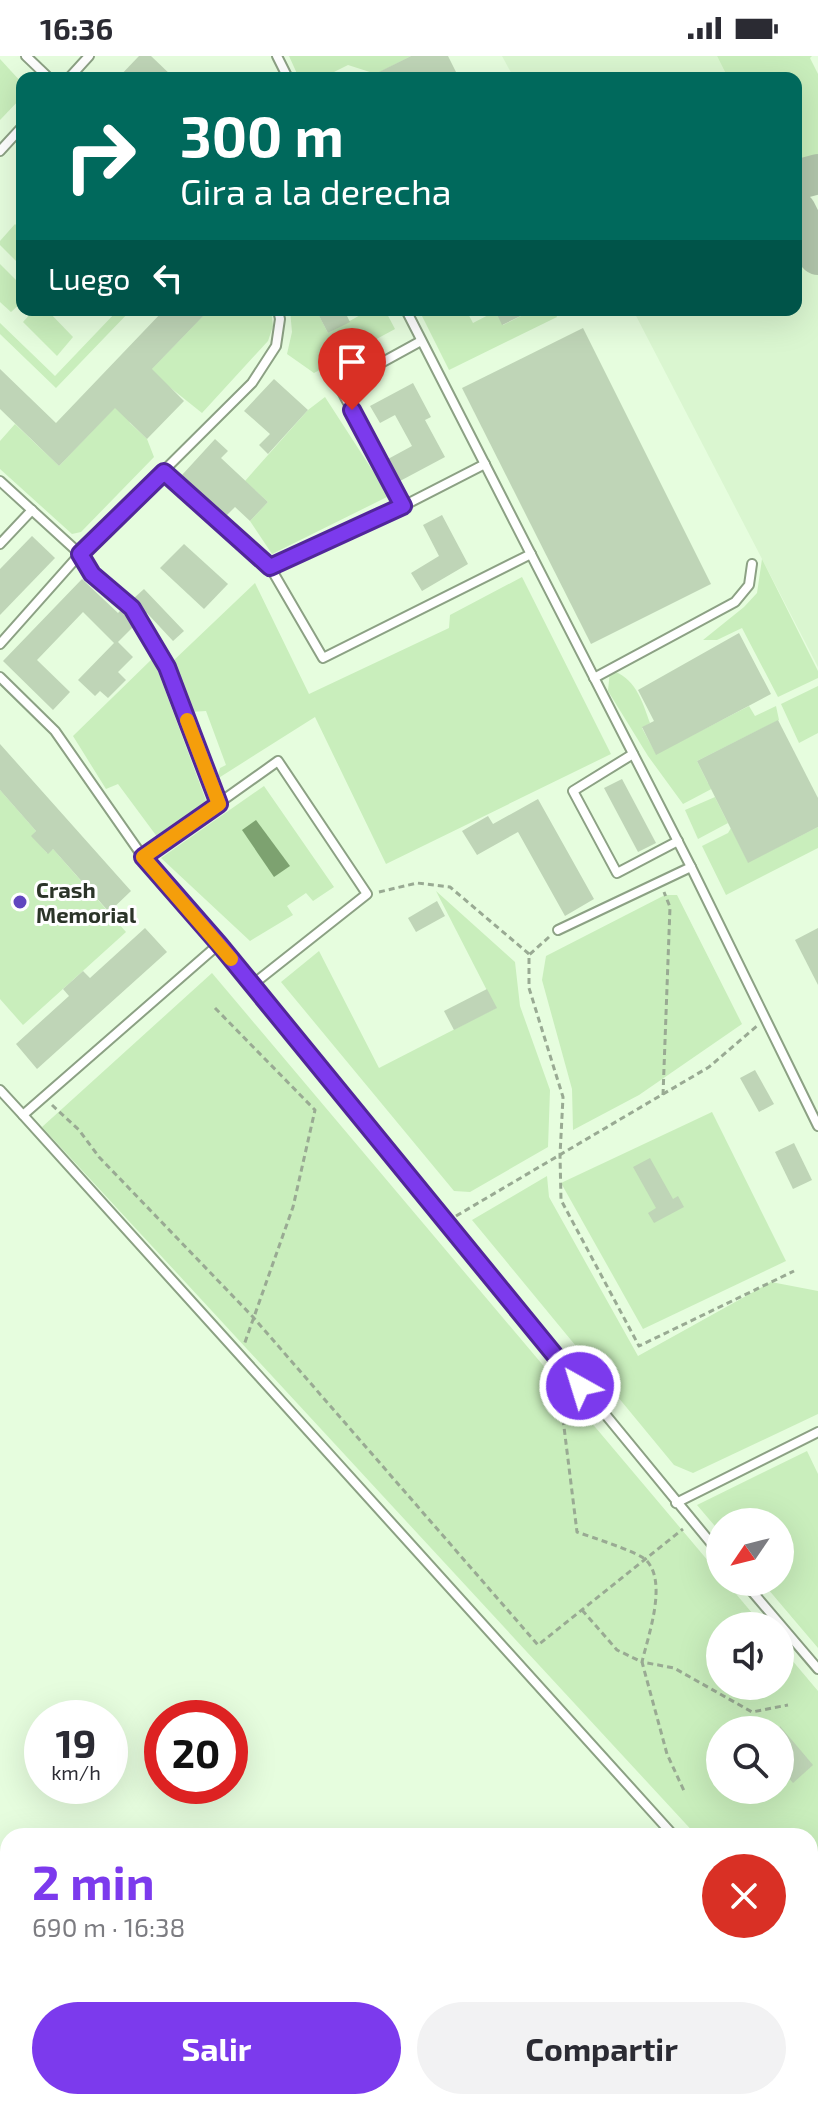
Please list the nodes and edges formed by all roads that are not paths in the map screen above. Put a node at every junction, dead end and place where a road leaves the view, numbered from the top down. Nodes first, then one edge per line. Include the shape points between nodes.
1 (26, 56) edge
2 (89, 56) edge
3 (43, 72) edge
4 (74, 72) edge
5 (16, 134) edge
6 (0, 151) edge
7 (279, 316) edge
8 (409, 316) edge
9 (421, 341) junction
10 (485, 464) junction
11 (164, 472) junction
12 (0, 481) edge
13 (403, 506) junction
14 (32, 510) junction
15 (0, 544) edge
16 (80, 554) junction
17 (531, 554) junction
18 (752, 564) dead end
19 (270, 567) junction
20 (0, 644) edge
21 (0, 677) edge
22 (594, 678) junction
23 (633, 754) junction
24 (219, 804) junction
25 (678, 841) junction
26 (143, 857) junction
27 (691, 867) junction
28 (558, 930) road end
29 (219, 944) junction
30 (252, 985) junction
31 (0, 1090) edge
32 (23, 1115) junction
33 (818, 1126) edge
34 (818, 1432) edge
35 (676, 1503) junction
36 (706, 1538) edge
37 (756, 1596) edge
38 (818, 1669) edge
39 (667, 1828) edge

1 - 3 lane
2 - 4 lane
5 - 6 lane
7 - 11 lane via 276,346 252,383
8 - 9 lane
9 - 10 lane
9 - 13 lane via 339,386
10 - 13 lane
10 - 17 lane
11 - 16 lane
11 - 19 lane
12 - 14 lane
13 - 19 lane
14 - 15 lane
14 - 16 lane
16 - 20 lane
16 - 24 lane via 92,574 132,608 167,667
17 - 19 lane via 323,658
17 - 22 lane
18 - 22 lane via 749,585 735,602
21 - 26 lane via 55,731
22 - 23 lane
23 - 25 lane
23 - 25 lane via 573,791 617,873
24 - 26 lane
24 - 30 lane via 278,761 367,894
25 - 27 lane
26 - 29 lane
27 - 28 lane
27 - 33 lane
29 - 30 lane
29 - 32 lane
30 - 35 lane
31 - 32 lane
32 - 39 lane
34 - 35 lane
35 - 36 lane
37 - 38 lane

